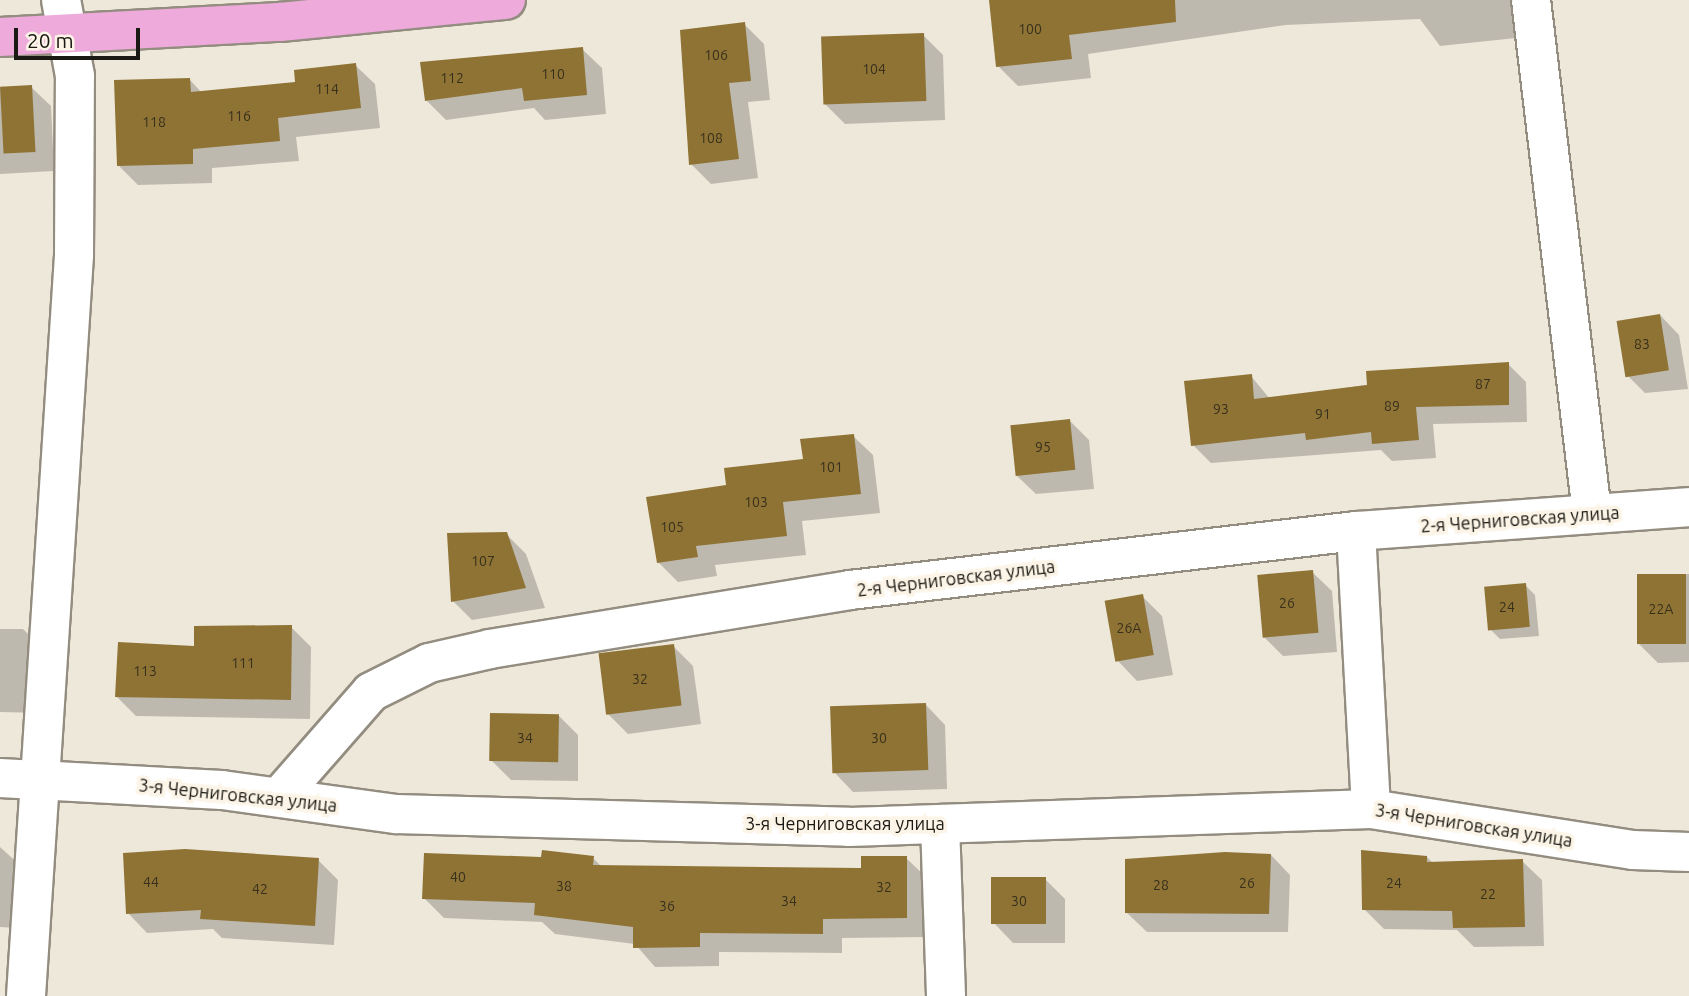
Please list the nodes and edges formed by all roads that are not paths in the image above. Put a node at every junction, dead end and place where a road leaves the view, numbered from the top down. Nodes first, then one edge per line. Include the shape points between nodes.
1 (506, 0) edge
2 (1531, 0) edge
3 (65, 18) edge
4 (0, 37) edge
5 (1689, 507) edge
6 (1592, 513) junction
7 (1356, 531) junction
8 (0, 778) edge
9 (39, 779) junction
10 (280, 796) junction
11 (1371, 809) junction
12 (940, 824) junction
13 (1689, 852) edge
14 (26, 996) edge
15 (946, 996) edge

1 - 3 main road
2 - 6 street
3 - 4 main road
3 - 9 street via 75,76 74,255
5 - 6 street, 2-я Черниговская улица
6 - 7 street, 2-я Черниговская улица
7 - 10 street, 2-я Черниговская улица via 850,590 429,663 371,692
7 - 11 street
8 - 9 street, 3-я Черниговская улица
9 - 10 street, 3-я Черниговская улица
9 - 14 street
10 - 12 street, 3-я Черниговская улица via 396,814
11 - 12 street, 3-я Черниговская улица
11 - 13 street, 3-я Черниговская улица via 1633,850
12 - 15 street

